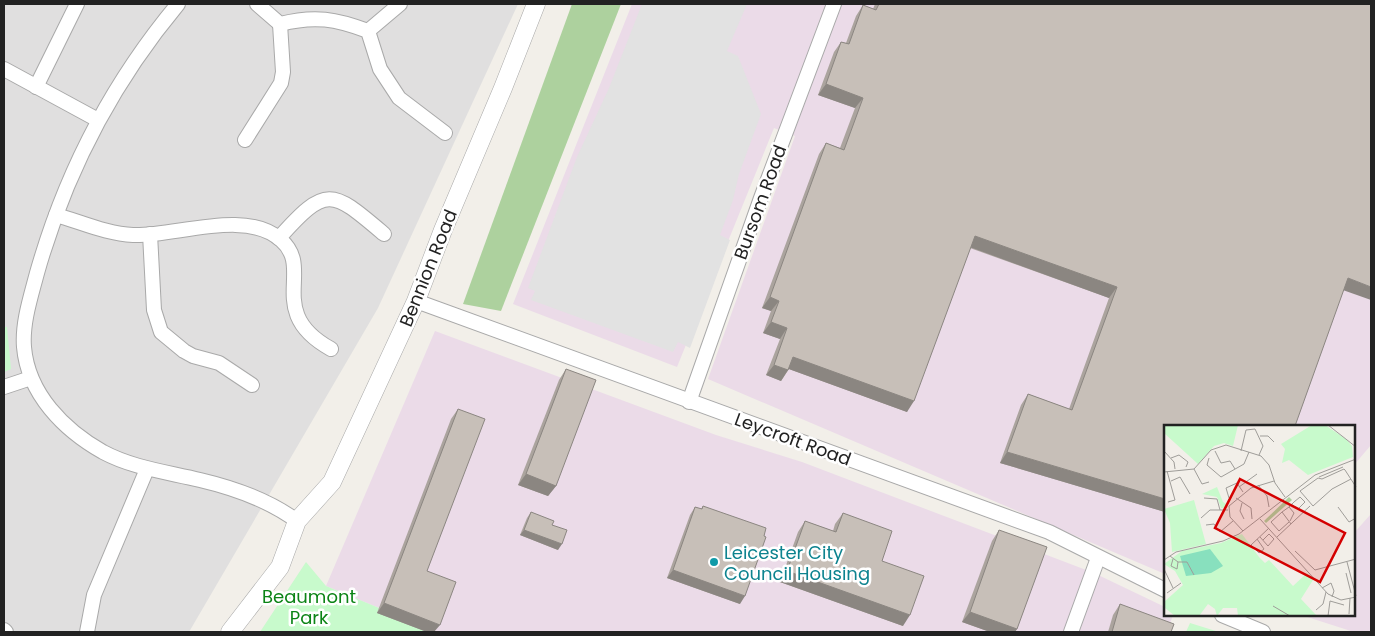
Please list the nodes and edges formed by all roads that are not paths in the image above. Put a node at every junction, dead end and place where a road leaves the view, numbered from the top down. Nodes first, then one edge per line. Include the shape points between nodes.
1 (77, 4) edge
2 (178, 4) edge
3 (257, 4) edge
4 (400, 4) edge
5 (536, 4) edge
6 (834, 4) edge
7 (280, 24) junction
8 (368, 31) junction
9 (4, 69) edge
10 (36, 87) junction
11 (98, 120) junction
12 (446, 133) dead end
13 (244, 140) dead end
14 (56, 215) junction
15 (150, 234) junction
16 (384, 234) dead end
17 (280, 238) junction
18 (416, 301) junction
19 (331, 349) dead end
20 (32, 378) junction
21 (252, 385) dead end
22 (4, 387) edge
23 (689, 402) junction
24 (147, 468) junction
25 (297, 521) junction
26 (1098, 558) junction
27 (1164, 590) edge
28 (1224, 616) edge
29 (232, 629) edge
30 (86, 632) edge
31 (1071, 632) edge
32 (1263, 632) edge

1 - 10 street
2 - 11 street via 151,37
3 - 7 street
4 - 8 street
5 - 18 street, Bennion Road
6 - 23 street, Bursom Road
7 - 8 street via 315,18
7 - 13 street via 281,83
8 - 12 street via 380,69 398,98
9 - 10 street
10 - 11 street
11 - 14 street via 80,154
14 - 15 street via 111,232
14 - 20 street via 31,294 26,322 23,346
15 - 17 street via 199,226 229,226 253,228
15 - 21 street via 154,310 161,332 184,351 219,363
16 - 17 street via 348,204 326,200 304,210
17 - 19 street via 292,254 296,315 304,329
18 - 23 street, Leycroft Road
18 - 25 street, Bennion Road via 332,482
20 - 22 street
20 - 24 street via 55,415 81,438 120,460
23 - 26 street, Leycroft Road via 1049,532
24 - 25 street via 230,488 280,508
24 - 30 street via 94,595
25 - 29 street via 280,567
26 - 27 street, Leycroft Road
26 - 31 street
28 - 32 street

